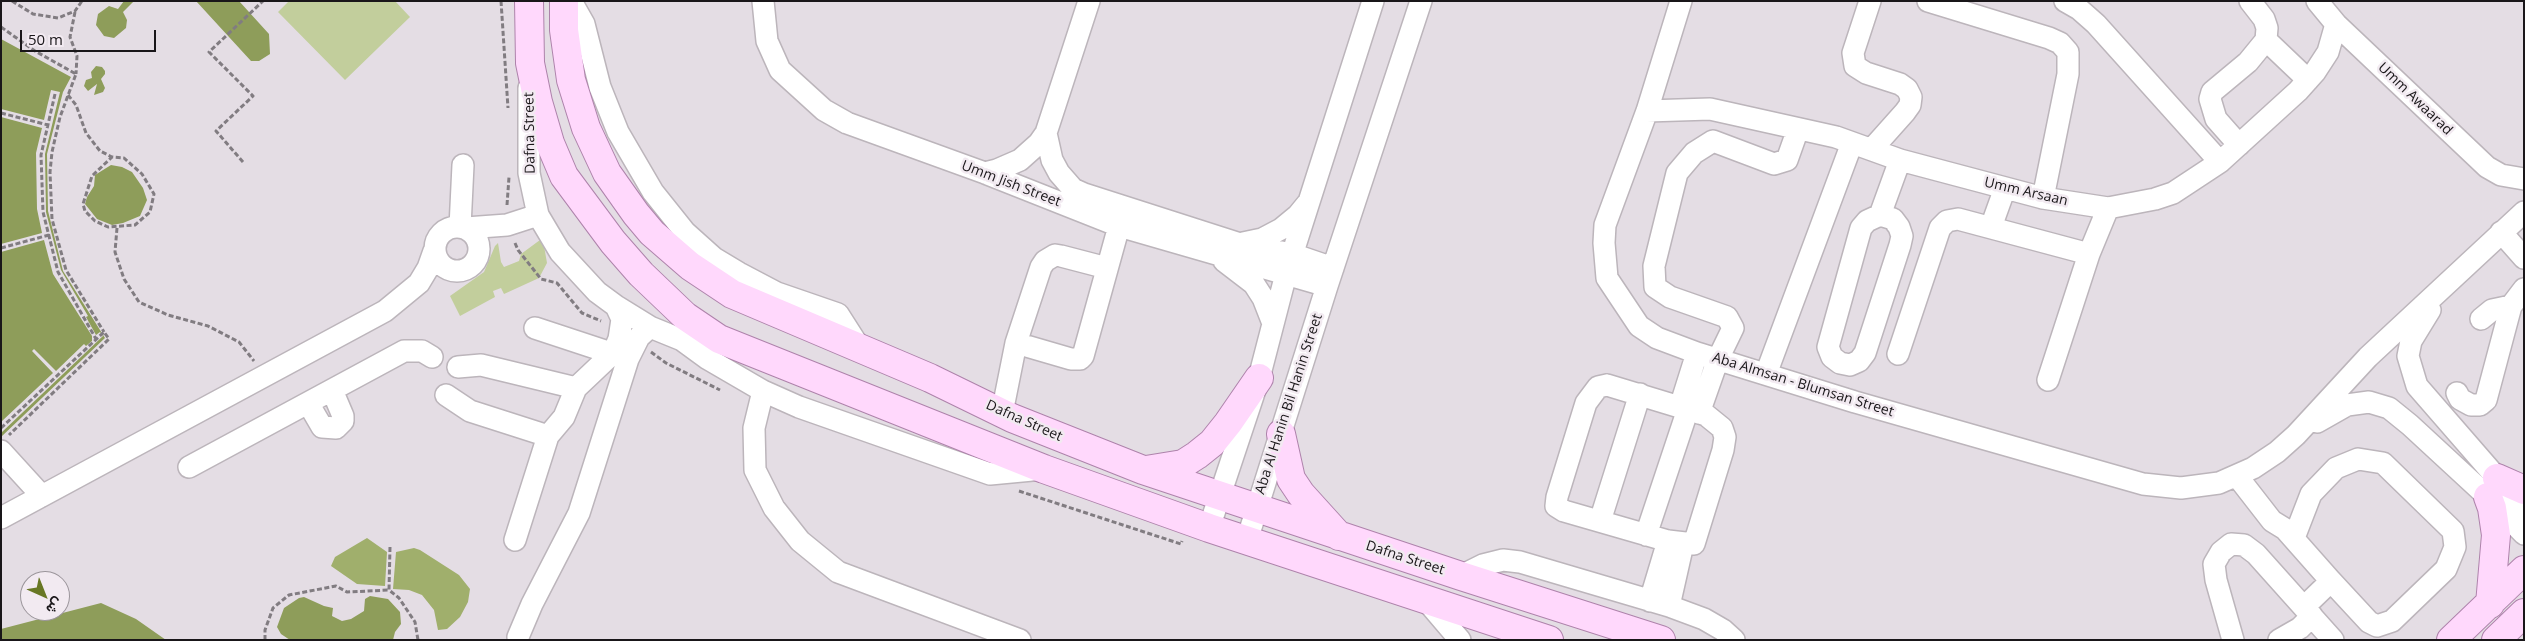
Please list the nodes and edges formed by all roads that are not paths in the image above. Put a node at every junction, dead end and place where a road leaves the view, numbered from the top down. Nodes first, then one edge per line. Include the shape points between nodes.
1 (529, 1) edge
2 (564, 1) edge
3 (571, 1) edge
4 (763, 1) edge
5 (1089, 1) edge
6 (1373, 1) edge
7 (1421, 1) edge
8 (1681, 1) edge
9 (1870, 1) edge
10 (1928, 1) edge
11 (2065, 1) edge
12 (2250, 1) edge
13 (2318, 1) edge
14 (2336, 24) junction
15 (2266, 40) junction
16 (530, 63) junction
17 (2308, 80) junction
18 (1647, 111) junction
19 (1798, 129) junction
20 (1046, 133) junction
21 (2239, 145) junction
22 (1862, 146) junction
23 (1900, 160) junction
24 (2220, 162) junction
25 (457, 166) dead end
26 (984, 173) junction
27 (2524, 180) edge
28 (2005, 188) junction
29 (1312, 198) junction
30 (2043, 198) junction
31 (2108, 208) junction
32 (2524, 212) edge
33 (538, 215) junction
34 (1880, 215) junction
35 (507, 225) junction
36 (1119, 226) junction
37 (458, 228) junction
38 (1991, 228) junction
39 (2501, 232) junction
40 (1240, 244) junction
41 (434, 251) junction
42 (479, 251) junction
43 (2089, 254) junction
44 (1216, 255) junction
45 (2524, 258) edge
46 (1289, 264) junction
47 (1107, 268) junction
48 (449, 270) junction
49 (1330, 277) junction
50 (419, 283) junction
51 (2444, 288) junction
52 (2524, 289) edge
53 (616, 306) junction
54 (2511, 306) junction
55 (2481, 319) dead end
56 (1272, 321) junction
57 (650, 327) junction
58 (534, 332) dead end
59 (682, 340) junction
60 (731, 343) junction
61 (1016, 343) junction
62 (861, 350) junction
63 (1697, 353) junction
64 (1898, 354) dead end
65 (432, 357) dead end
66 (615, 357) junction
67 (1718, 359) junction
68 (458, 367) dead end
69 (1766, 374) junction
70 (1259, 378) junction
71 (2048, 380) dead end
72 (576, 388) junction
73 (332, 390) junction
74 (763, 391) junction
75 (2457, 393) dead end
76 (446, 394) dead end
77 (1640, 394) junction
78 (308, 403) junction
79 (1689, 410) junction
80 (1002, 413) junction
81 (1281, 434) junction
82 (2296, 435) junction
83 (548, 436) junction
84 (5, 444) edge
85 (189, 468) dead end
86 (1044, 469) junction
87 (1144, 470) junction
88 (2245, 472) junction
89 (2493, 487) junction
90 (2524, 490) edge
91 (42, 496) junction
92 (1219, 496) junction
93 (1256, 508) junction
94 (2524, 508) edge
95 (1, 518) edge
96 (1600, 521) junction
97 (1209, 528) junction
98 (2289, 533) junction
99 (1646, 534) junction
100 (2524, 534) edge
101 (1339, 536) junction
102 (514, 540) dead end
103 (1247, 540) junction
104 (1676, 542) junction
105 (2524, 570) edge
106 (1461, 576) junction
107 (2331, 581) junction
108 (1425, 599) junction
109 (1659, 603) junction
110 (2490, 604) junction
111 (2308, 612) junction
112 (2524, 613) edge
113 (518, 638) dead end
114 (1020, 640) edge
115 (1460, 640) edge
116 (1549, 640) edge
117 (1661, 640) edge
118 (1734, 640) edge
119 (2234, 640) edge
120 (2279, 640) edge
121 (2333, 640) edge
122 (2451, 640) edge
123 (2496, 640) edge

1 - 16 main road, Dafna Street
2 - 62 main road, Dafna Street via 566,55 577,104 607,173 636,214 670,250 710,281 754,305
3 - 62 street via 584,24 600,87 618,132 653,192 685,232 714,258 739,273 777,293 838,314
4 - 26 street, Umm Jish Street via 767,41 780,70 824,110 847,123
5 - 20 street
6 - 29 street
7 - 49 street, Aba Al Hanin Bil Hanin Street
8 - 18 street, Aba Almsan - Blumsan Street
9 - 22 street via 1853,53 1855,66 1900,84 1911,96 1905,112
10 - 30 street via 2049,38 2068,52 2068,74
11 - 24 street via 2096,24
12 - 15 street via 2264,20
13 - 14 street, Umm Awaarad
14 - 17 street, Umm Arsaan via 2328,52
14 - 27 street, Umm Awaarad via 2487,167 2501,175
15 - 17 street
15 - 21 street via 2248,62 2212,92 2210,99 2216,120
16 - 33 street, Dafna Street via 529,173
16 - 60 main road, Dafna Street via 550,143 564,176 589,211 640,274 686,316
17 - 21 street, Umm Arsaan
18 - 19 street, Umm Arsaan via 1710,109
18 - 63 street, Aba Almsan - Blumsan Street via 1605,225 1607,278 1639,326 1657,338
19 - 22 street, Umm Arsaan
19 - 67 street via 1787,160 1774,164 1713,141 1694,153 1677,173 1654,266 1655,287 1670,298 1727,317 1733,328
20 - 26 street via 1020,160
20 - 40 street via 1058,173 1073,189
21 - 24 street, Umm Arsaan
22 - 23 street, Umm Arsaan
22 - 69 street
23 - 28 street, Umm Arsaan
23 - 34 street
24 - 31 street, Umm Arsaan via 2173,192
25 - 37 street
26 - 36 street, Umm Jish Street
28 - 30 street, Umm Arsaan
28 - 38 street
29 - 40 street via 1281,229 1262,239
29 - 46 street
30 - 31 street, Umm Arsaan
31 - 43 street
32 - 39 street, Aba Almsan - Blumsan Street
33 - 35 street
33 - 53 street, Dafna Street via 560,252 597,292
34 - 34 street via 1861,228 1828,347 1840,364 1850,365 1865,353 1900,245 1899,227 1893,220
35 - 37 street
35 - 42 street
36 - 44 street, Umm Jish Street
36 - 47 street
37 - 41 street via 438,236
37 - 42 street via 476,238
38 - 43 street
38 - 64 street via 1958,219 1948,221 1940,228
39 - 45 street
39 - 51 street, Aba Almsan - Blumsan Street
40 - 46 street
41 - 48 street via 437,260
41 - 50 street
42 - 48 street via 471,266 460,271
43 - 71 street
44 - 46 street, Umm Jish Street
44 - 56 street via 1254,284
46 - 49 street, Umm Jish Street
46 - 56 street
47 - 61 street via 1061,256 1045,260
47 - 61 street via 1085,352 1080,359
48 - 50 street
49 - 81 street, Aba Al Hanin Bil Hanin Street
50 - 91 street via 385,311 343,336 265,374
51 - 82 street, Aba Almsan - Blumsan Street via 2368,357
51 - 89 street, Aba Almsan - Blumsan Street via 2411,341 2410,367 2417,386
52 - 54 street
53 - 57 street, Dafna Street
53 - 66 street via 622,326
54 - 55 street via 2492,310
54 - 75 street via 2486,400 2480,405 2470,405
56 - 70 street
57 - 59 street, Dafna Street
57 - 66 street
58 - 66 street
59 - 60 main road
59 - 74 street, Dafna Street
60 - 86 main road, Dafna Street
61 - 80 street
62 - 80 main road, Dafna Street via 930,378
63 - 67 street, Aba Almsan - Blumsan Street
63 - 79 street
65 - 73 street via 422,351 404,351
66 - 72 street
66 - 113 street via 579,513
67 - 69 street, Aba Almsan - Blumsan Street
67 - 79 street
68 - 72 street via 488,366
69 - 88 street, Aba Almsan - Blumsan Street via 2143,484 2181,488 2219,483
70 - 87 main road via 1212,443 1183,464
70 - 92 street
72 - 83 street via 564,417
73 - 78 street
73 - 78 street via 343,416 343,421 336,428 322,427
74 - 86 street, Dafna Street via 970,469 990,474
74 - 114 street via 754,428 755,470 774,508 800,540 838,572
76 - 83 street via 470,411
77 - 79 street
77 - 96 street
77 - 96 street via 1607,385 1598,387 1586,403 1556,506
78 - 85 street
79 - 99 street
79 - 104 street via 1717,422 1725,437 1696,542 1693,545
80 - 87 main road, Dafna Street
81 - 93 street, Aba Al Hanin Bil Hanin Street
81 - 101 main road via 1291,479
82 - 88 street, Aba Almsan - Blumsan Street
82 - 89 street, Aba Almsan - Blumsan Street via 2347,405 2368,402 2389,408
83 - 102 street
84 - 91 street
86 - 97 main road, Dafna Street
87 - 92 main road, Dafna Street
88 - 98 street via 2272,521
89 - 90 main road
89 - 94 street, Aba Almsan - Blumsan Street
89 - 100 street, Aba Almsan - Blumsan Street
89 - 110 main road via 2496,535
91 - 95 street
92 - 93 main road, Dafna Street
92 - 97 street
93 - 101 main road, Dafna Street
93 - 103 street, Aba Al Hanin Bil Hanin Street
96 - 99 street
97 - 103 main road, Dafna Street
98 - 107 street
98 - 107 street via 2310,494 2336,468 2358,459 2383,463 2453,531 2455,547 2446,569 2392,621 2377,626 2369,622
99 - 104 street
101 - 106 main road, Dafna Street
103 - 108 main road, Dafna Street
104 - 109 street
105 - 110 main road
106 - 109 street via 1503,560 1520,562
106 - 117 main road, Dafna Street
107 - 111 street
108 - 115 street
108 - 116 main road, Dafna Street
109 - 118 street via 1704,619
110 - 122 main road
111 - 119 street via 2256,554 2244,545 2231,544 2214,564
111 - 120 street via 2300,628
111 - 121 street
112 - 123 main road

